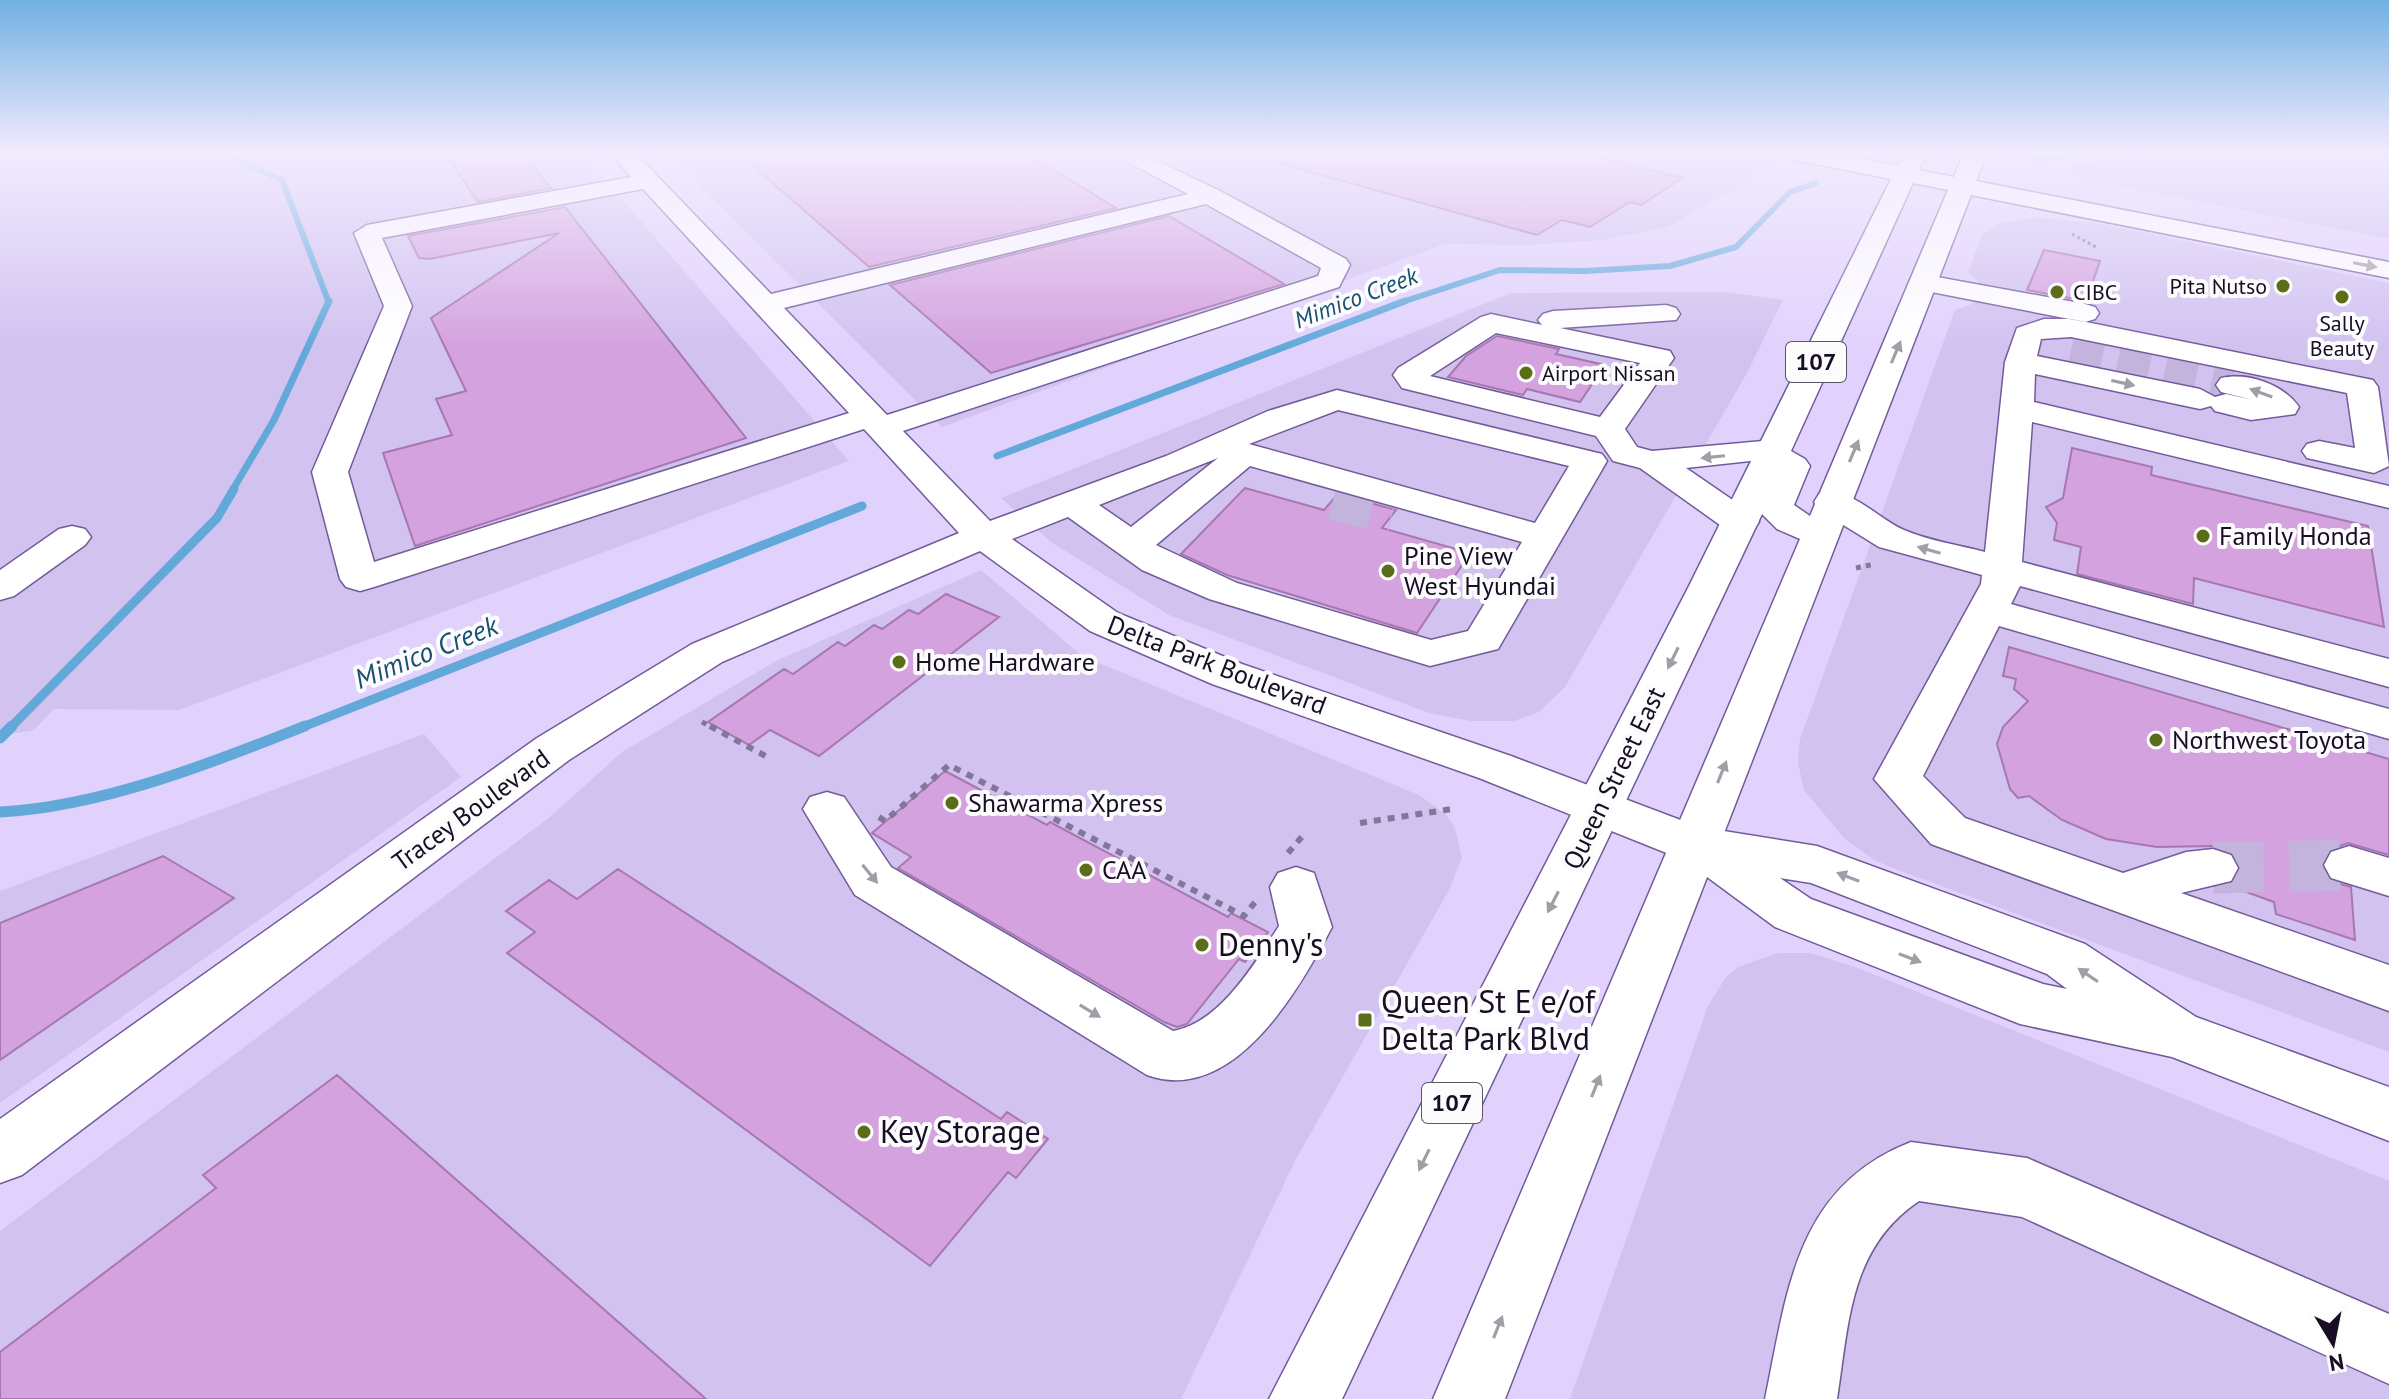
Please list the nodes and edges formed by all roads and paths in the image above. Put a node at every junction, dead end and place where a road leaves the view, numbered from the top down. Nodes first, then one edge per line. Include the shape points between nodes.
1 (452, 217) edge
2 (682, 217) edge
3 (1124, 217) edge
4 (1250, 217) edge
5 (1878, 217) edge
6 (1952, 217) edge
7 (1978, 217) edge
8 (2120, 217) edge
9 (2223, 217) edge
10 (1949, 224) junction
11 (2389, 249) edge
12 (2389, 270) edge
13 (1926, 283) junction
14 (763, 305) junction
15 (1666, 314) dead end
16 (2118, 328) junction
17 (1526, 330) junction
18 (2071, 351) tunnel mouth
19 (2020, 373) junction
20 (2370, 377) edge
21 (2219, 396) dead end
22 (874, 422) junction
23 (1232, 450) junction
24 (1774, 450) junction
25 (1619, 451) junction
26 (1284, 465) junction
27 (2381, 467) edge
28 (2389, 497) edge
29 (1333, 500) tunnel mouth
30 (1073, 504) junction
31 (1392, 515) tunnel mouth
32 (1473, 517) junction
33 (1826, 518) junction
34 (1740, 522) junction
35 (72, 537) dead end
36 (984, 537) junction
37 (1545, 537) junction
38 (1133, 545) junction
39 (2004, 571) junction
40 (0, 588) edge
41 (1988, 610) junction
42 (2389, 673) edge
43 (702, 722) dead end
44 (2389, 724) edge
45 (771, 759) dead end
46 (1599, 807) junction
47 (1452, 809) dead end
48 (850, 811) joint
49 (1360, 823) dead end
50 (1306, 832) dead end
51 (1693, 844) junction
52 (2213, 868) tunnel mouth
53 (1279, 881) junction
54 (2123, 893) junction
55 (2389, 988) edge
56 (2389, 1114) edge
57 (0, 1155) edge
58 (2389, 1349) edge
59 (1305, 1399) edge
60 (1469, 1399) edge
61 (1801, 1399) edge

1 - 22 main road via 367,233 398,306 330,472 360,579
2 - 14 main road, Delta Park Boulevard
3 - 14 main road
4 - 22 main road via 1336,265 1329,281
5 - 24 main road, Queen Street East / 107
6 - 10 main road, 107
7 - 10 main road
8 -> 12 main road
9 - 11 main road
10 - 13 main road, 107
13 - 16 main road
33 -> 13 main road, 107
14 - 22 main road, Delta Park Boulevard
15 - 17 main road via 1537,320
16 - 19 main road via 2044,328 2028,334
16 - 20 main road
17 - 25 main road via 1659,358
17 - 25 main road via 1491,323 1409,375 1413,381
18 - 19 main road
19 -> 21 main road
19 - 27 main road
19 - 28 main road
19 - 39 main road
20 - 27 main road
22 - 36 main road, Delta Park Boulevard
23 - 25 main road via 1280,418 1337,400
23 - 26 main road
23 - 30 main road, Tracey Boulevard
23 - 38 main road
24 -> 25 main road
24 - 33 main road via 1793,466 1775,507 1790,521
24 - 34 main road, Queen Street East / 107
25 - 34 main road
25 - 37 main road
26 - 29 main road via 1315,495
26 - 32 main road
30 - 36 main road, Tracey Boulevard
30 - 38 main road
31 - 32 main road via 1415,521
32 - 37 main road
39 -> 33 main road
51 -> 33 main road, 107
34 -> 46 main road, Queen Street East / 107
35 - 40 main road
36 - 46 main road, Delta Park Boulevard via 1104,622 1227,674
36 - 57 main road, Tracey Boulevard via 707,653 553,749
37 - 38 main road via 1483,640 1430,653 1223,591 1156,562
39 - 41 main road
39 - 42 main road
41 - 44 main road
41 - 54 main road via 1898,779 1948,831
43 - 45 path
46 - 51 main road, Delta Park Boulevard
46 -> 59 main road, Queen Street East / 107
47 - 49 path
48 - 53 path via 885,821 949,765 1244,916
48 -> 53 main road via 873,881 1167,1057 1206,1048 1232,1028 1293,951 1306,927
50 - 53 path
51 - 56 main road, Delta Park Boulevard via 1793,913 2040,1007 2176,1034
60 -> 51 main road, 107
52 - 54 main road via 2186,871
54 - 55 main road
58 - 61 main road via 2027,1188 1911,1171 1871,1197 1824,1271

